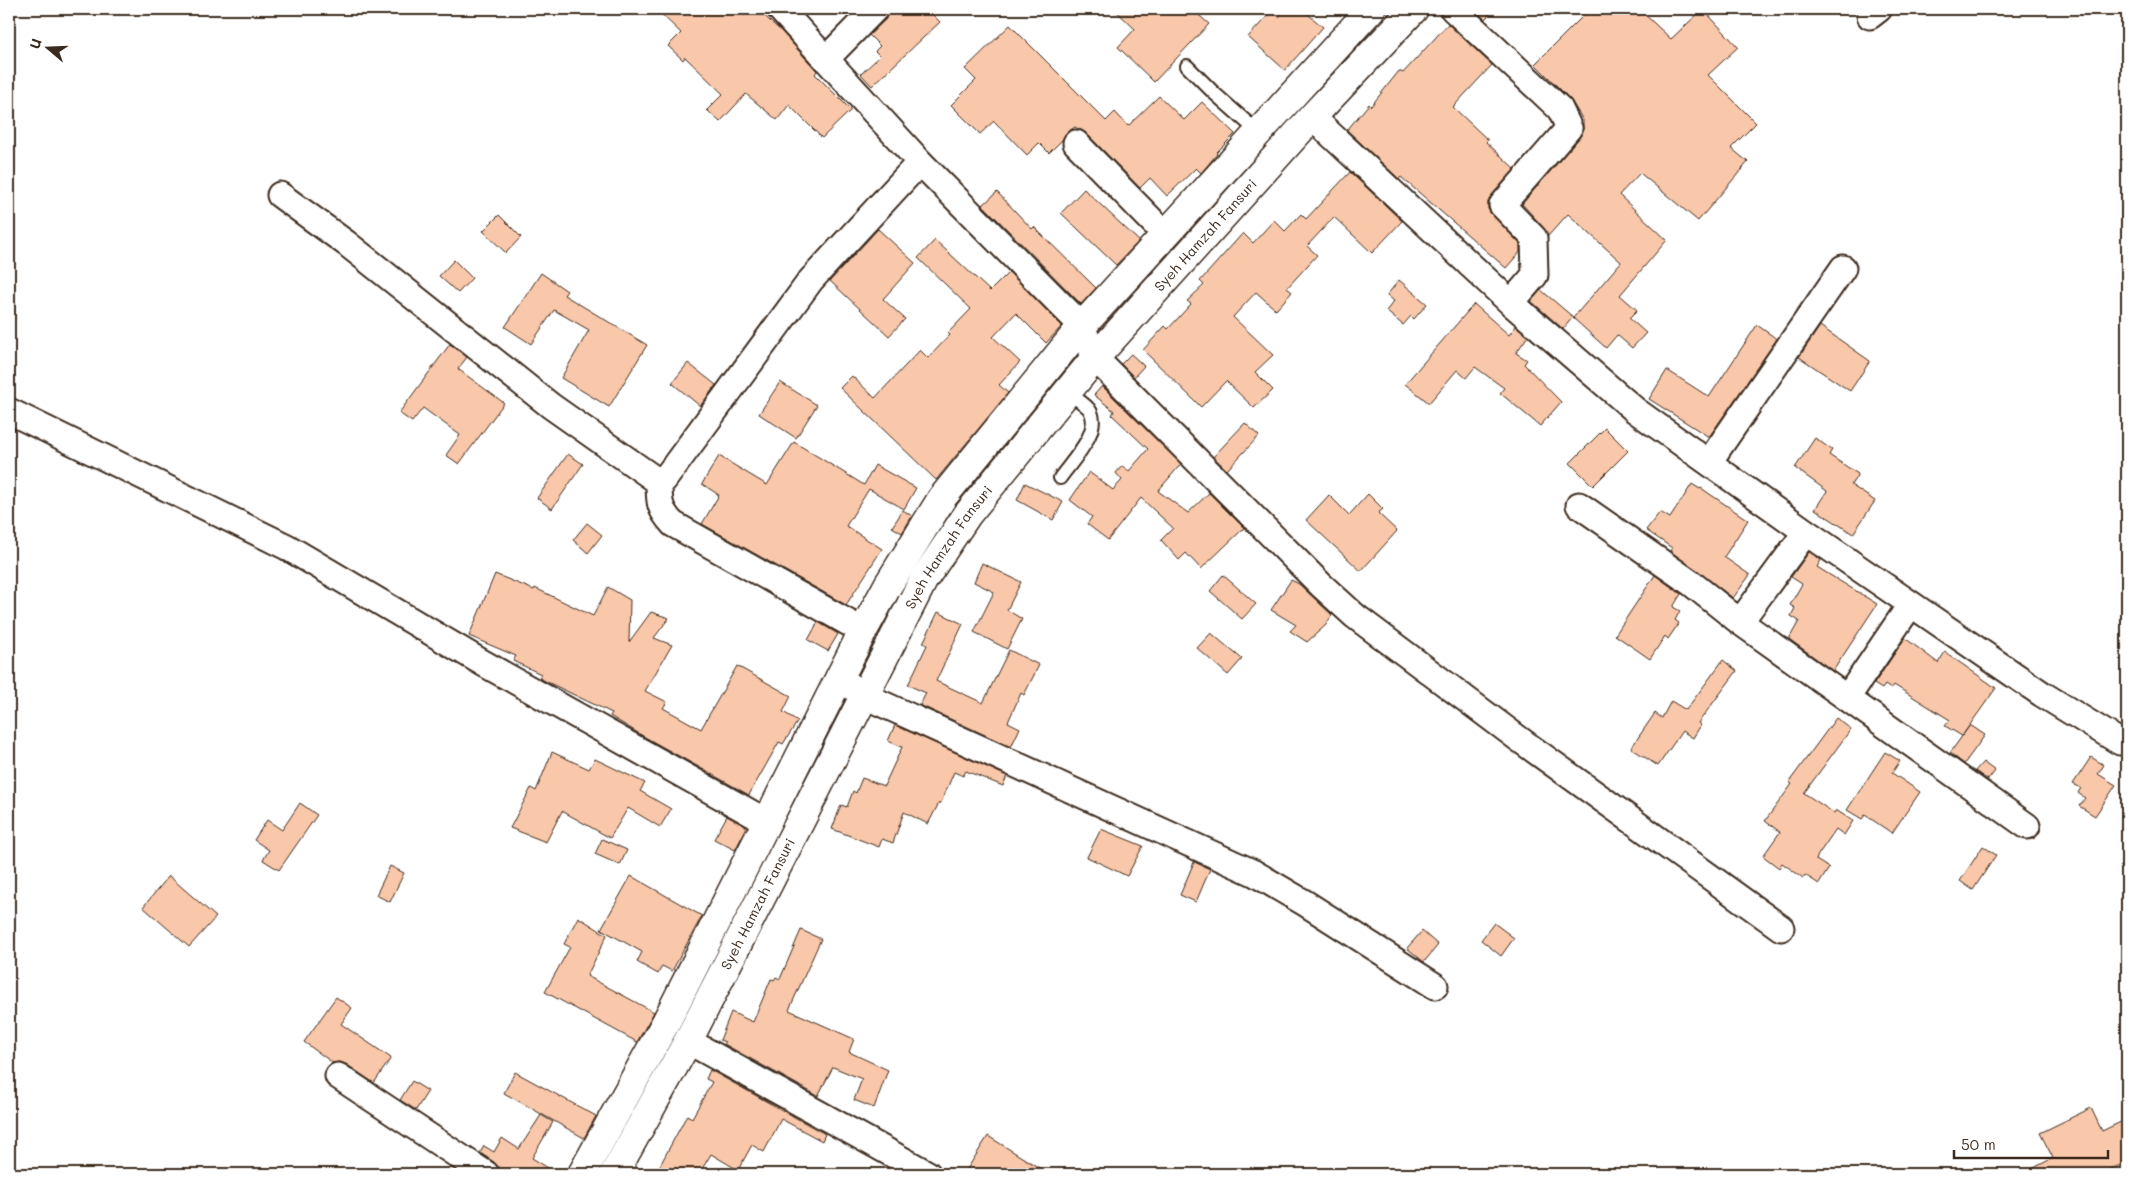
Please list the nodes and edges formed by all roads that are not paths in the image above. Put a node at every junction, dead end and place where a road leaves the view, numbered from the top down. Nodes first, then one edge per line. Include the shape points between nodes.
1 (780, 9) edge
2 (875, 9) edge
3 (1371, 9) edge
4 (1414, 9) edge
5 (1453, 9) edge
6 (826, 59) junction
7 (1187, 66) dead end
8 (1312, 116) junction
9 (1258, 132) junction
10 (1076, 143) dead end
11 (920, 162) junction
12 (280, 195) dead end
13 (1165, 234) junction
14 (1843, 268) dead end
15 (1511, 303) junction
16 (1082, 326) junction
17 (1095, 358) junction
18 (1067, 392) junction
19 (9, 411) edge
20 (1710, 462) junction
21 (1060, 478) dead end
22 (659, 482) junction
23 (1579, 505) dead end
24 (1806, 532) junction
25 (1911, 604) junction
26 (1740, 622) junction
27 (863, 631) junction
28 (840, 679) junction
29 (865, 696) junction
30 (1846, 698) junction
31 (2120, 742) dead end
32 (767, 822) junction
33 (2027, 826) dead end
34 (1781, 928) dead end
35 (1434, 986) dead end
36 (688, 1041) junction
37 (338, 1076) dead end
38 (587, 1172) edge
39 (486, 1174) edge
40 (614, 1174) edge
41 (928, 1174) edge

1 - 6 street
2 - 6 street
3 - 9 main road, Syeh Hamzah Fansuri
4 - 8 main road, Syeh Hamzah Fansuri
5 - 15 street via 1560,109 1568,128 1502,205 1534,238 1535,275
6 - 11 street
7 - 9 lane
8 - 15 street
8 - 17 main road, Syeh Hamzah Fansuri
9 - 13 main road, Syeh Hamzah Fansuri
10 - 13 street
11 - 16 street
11 - 22 street via 811,280 664,480
12 - 22 street via 354,249 552,406
13 - 16 main road, Syeh Hamzah Fansuri
14 - 20 street
15 - 20 street via 1634,410
16 - 17 street
16 - 27 main road, Syeh Hamzah Fansuri via 942,498
17 - 18 main road, Syeh Hamzah Fansuri
17 - 34 street via 1355,616
18 - 21 lane via 1089,409 1093,419 1092,433
18 - 29 main road, Syeh Hamzah Fansuri via 968,515 924,580
19 - 32 street via 287,547 483,664
20 - 24 street
22 - 27 street via 661,508 673,524
23 - 26 street
24 - 25 street
24 - 26 street
25 - 30 street
25 - 31 street via 2042,694
26 - 30 street
27 - 28 main road, Syeh Hamzah Fansuri
28 - 29 street
28 - 32 main road, Syeh Hamzah Fansuri
29 - 35 street via 1254,873 1305,902
29 - 36 main road, Syeh Hamzah Fansuri
30 - 33 street
32 - 38 main road, Syeh Hamzah Fansuri
36 - 40 main road, Syeh Hamzah Fansuri
36 - 41 street
37 - 39 street

